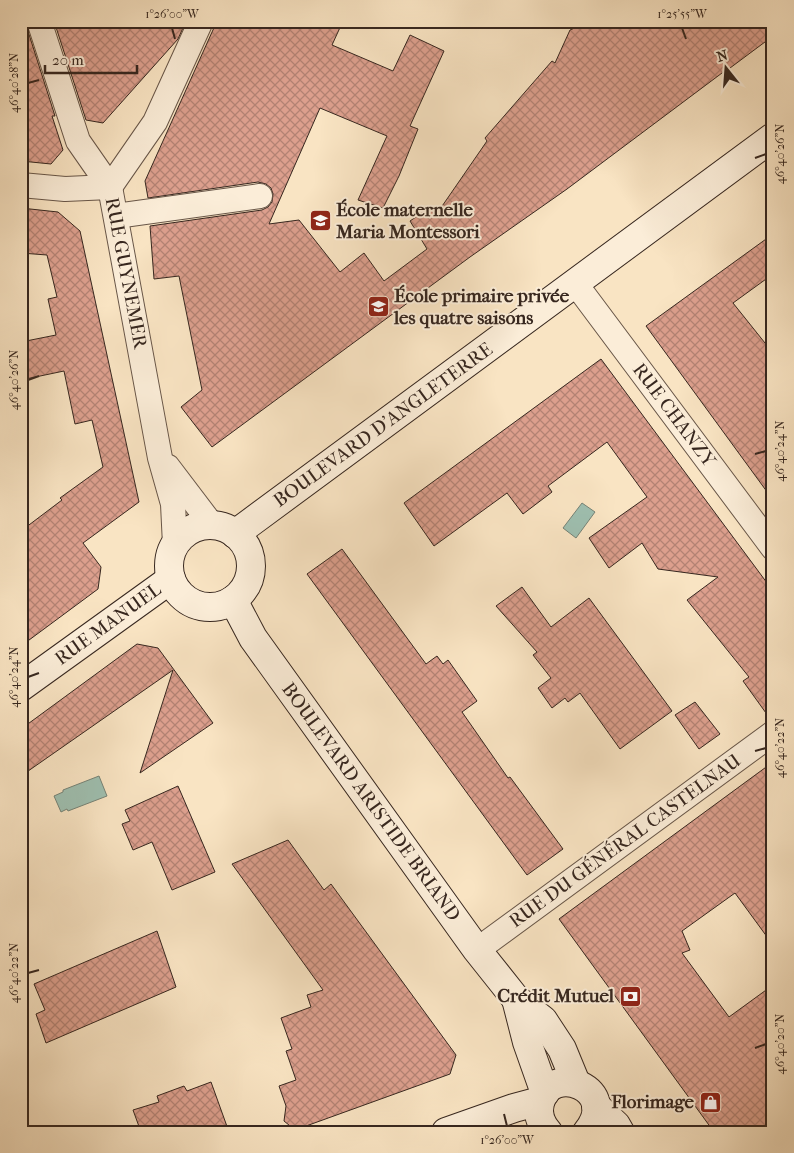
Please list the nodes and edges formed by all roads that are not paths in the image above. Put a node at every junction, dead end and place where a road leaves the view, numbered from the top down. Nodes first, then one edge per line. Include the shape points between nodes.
1 (39, 21) edge
2 (201, 21) edge
3 (773, 137) edge
4 (21, 185) edge
5 (110, 187) junction
6 (260, 196) dead end
7 (116, 216) junction
8 (575, 283) junction
9 (160, 458) junction
10 (223, 530) junction
11 (175, 545) junction
12 (773, 548) edge
13 (171, 579) junction
14 (233, 600) junction
15 (21, 686) edge
16 (773, 733) edge
17 (478, 950) junction
18 (516, 999) junction
19 (576, 1083) junction
20 (542, 1097) junction
21 (596, 1106) junction
22 (446, 1132) edge
23 (548, 1132) edge
24 (587, 1132) edge
25 (620, 1132) edge

1 - 5 street via 78,141
2 - 5 street, RUE GUYNEMER via 155,122
3 - 8 main road, BOULEVARD D'ANGLETERRE
4 - 5 street via 65,189
5 - 7 street, RUE GUYNEMER
6 - 7 street
7 - 9 street, RUE GUYNEMER
8 - 10 main road, BOULEVARD D'ANGLETERRE
8 - 12 street, RUE CHANZY
9 - 10 street
9 - 11 street, RUE GUYNEMER via 173,504
10 - 11 main road via 201,527 191,530
10 - 14 main road via 242,540 250,558 248,581
11 - 13 main road via 170,561
13 - 14 main road via 182,596 200,606 212,607
13 - 15 main road, RUE MANUEL
14 - 17 main road, BOULEVARD ARISTIDE BRIAND via 253,638
16 - 17 street, RUE DU GÉNÉRAL CASTELNAU
17 - 18 main road, BOULEVARD ARISTIDE BRIAND
18 - 19 main road, BOULEVARD ARISTIDE BRIAND via 542,1020 562,1049
18 - 20 main road, BOULEVARD ARISTIDE BRIAND
19 - 20 main road via 559,1083
19 - 21 main road via 587,1089
20 - 22 main road
20 - 23 main road, BOULEVARD ARISTIDE BRIAND via 538,1110
21 - 24 main road via 593,1125
21 - 25 main road

